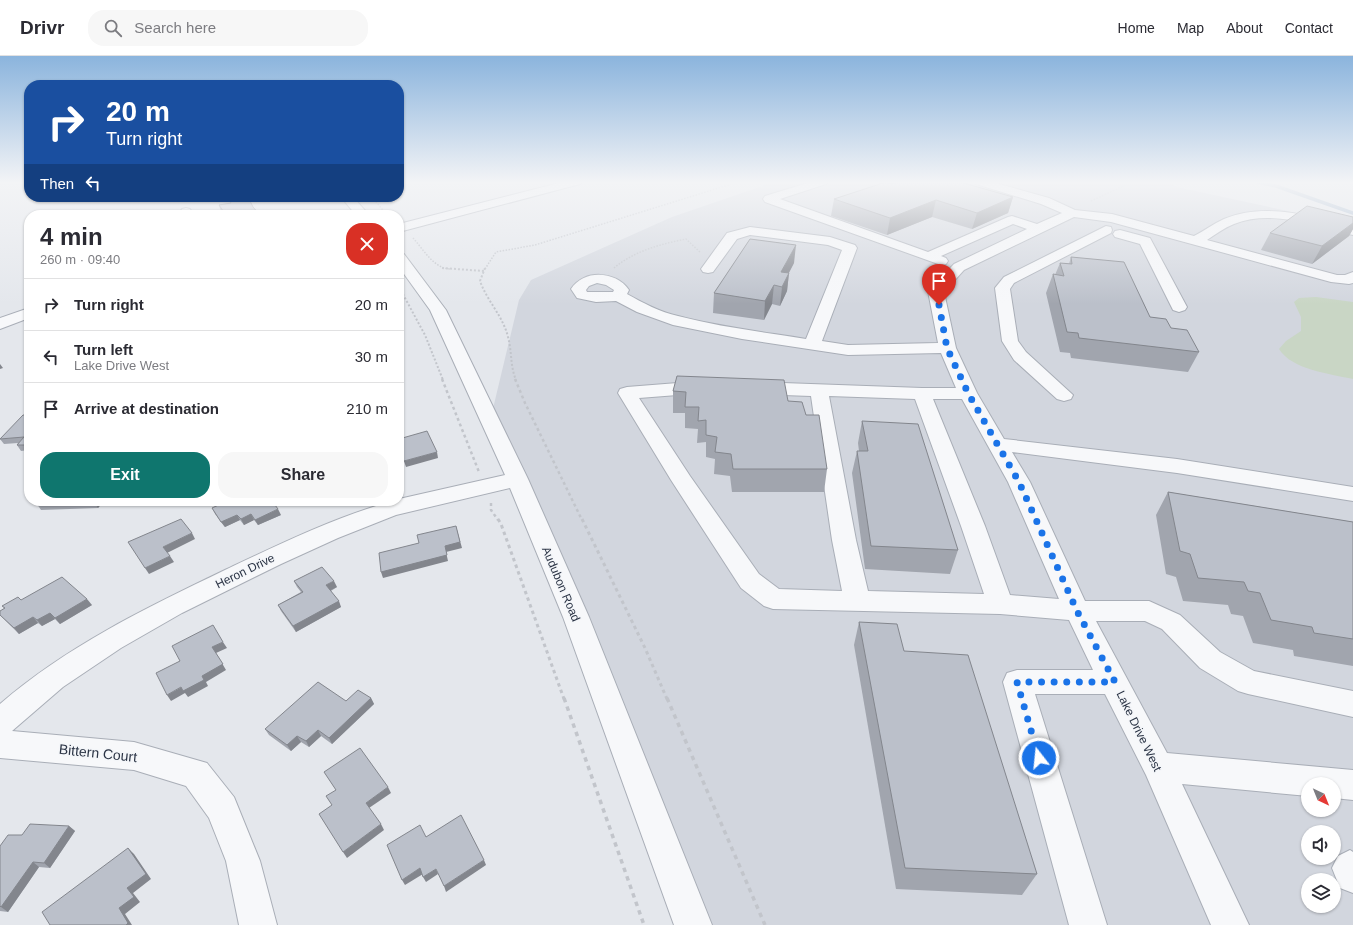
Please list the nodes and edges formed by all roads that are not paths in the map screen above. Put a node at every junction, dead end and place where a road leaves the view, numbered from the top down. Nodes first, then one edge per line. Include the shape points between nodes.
1 (422, 223) edge
2 (834, 223) edge
3 (1008, 223) edge
4 (1015, 223) edge
5 (1087, 223) edge
6 (1129, 223) edge
7 (1229, 223) edge
8 (1318, 223) edge
9 (404, 227) edge
10 (1106, 230) junction
11 (1353, 231) edge
12 (1196, 241) junction
13 (928, 257) junction
14 (404, 264) edge
15 (959, 267) junction
16 (708, 269) dead end
17 (1353, 276) edge
18 (618, 296) junction
19 (1179, 307) dead end
20 (24, 315) edge
21 (0, 324) edge
22 (812, 344) junction
23 (947, 348) junction
24 (819, 390) junction
25 (968, 393) junction
26 (922, 394) junction
27 (1064, 395) dead end
28 (998, 444) junction
29 (517, 479) junction
30 (1353, 494) edge
31 (857, 602) junction
32 (1000, 604) junction
33 (1077, 611) junction
34 (1115, 682) junction
35 (1353, 704) edge
36 (0, 722) edge
37 (0, 744) edge
38 (1158, 767) junction
39 (1353, 785) edge
40 (258, 925) edge
41 (693, 925) edge
42 (1088, 925) edge
43 (1230, 925) edge

1 - 9 street
2 - 13 street
3 - 13 street
4 - 15 street, Lake Drive West
5 - 10 street
6 - 12 street
7 - 12 street
8 - 11 street
10 - 19 street via 1146,241
10 - 27 street via 1009,280 1002,288 1010,341 1020,356
12 - 17 street via 1336,279 1349,280
13 - 15 street
14 - 29 street, Audubon Road via 438,310
15 - 23 street, Lake Drive West via 936,291
16 - 22 street via 732,236 750,232 830,241 850,248
18 - 18 street via 591,298 582,296 578,289 584,283 596,279 609,280 618,284 622,290
18 - 22 street via 673,320 742,334
20 - 21 street
22 - 23 street via 848,350
23 - 25 street, Lake Drive West
24 - 26 street
24 - 31 street
24 - 31 street via 729,387 627,393 750,581 773,599
25 - 26 street
25 - 28 street, Lake Drive West
26 - 32 street
28 - 30 street via 1177,466
28 - 33 street, Lake Drive West via 1019,482
29 - 36 street, Heron Drive via 390,510 302,543 180,602 121,634 62,672
29 - 41 street, Audubon Road via 576,618
31 - 32 street
32 - 33 street
33 - 34 street, Lake Drive West
33 - 35 street via 1149,611 1170,622 1210,660 1248,682
34 - 38 street, Lake Drive West
34 - 42 street via 1017,682
37 - 40 street, Bittern Court via 134,756 196,774 222,808 243,861
38 - 39 street
38 - 43 street, Lake Drive West

